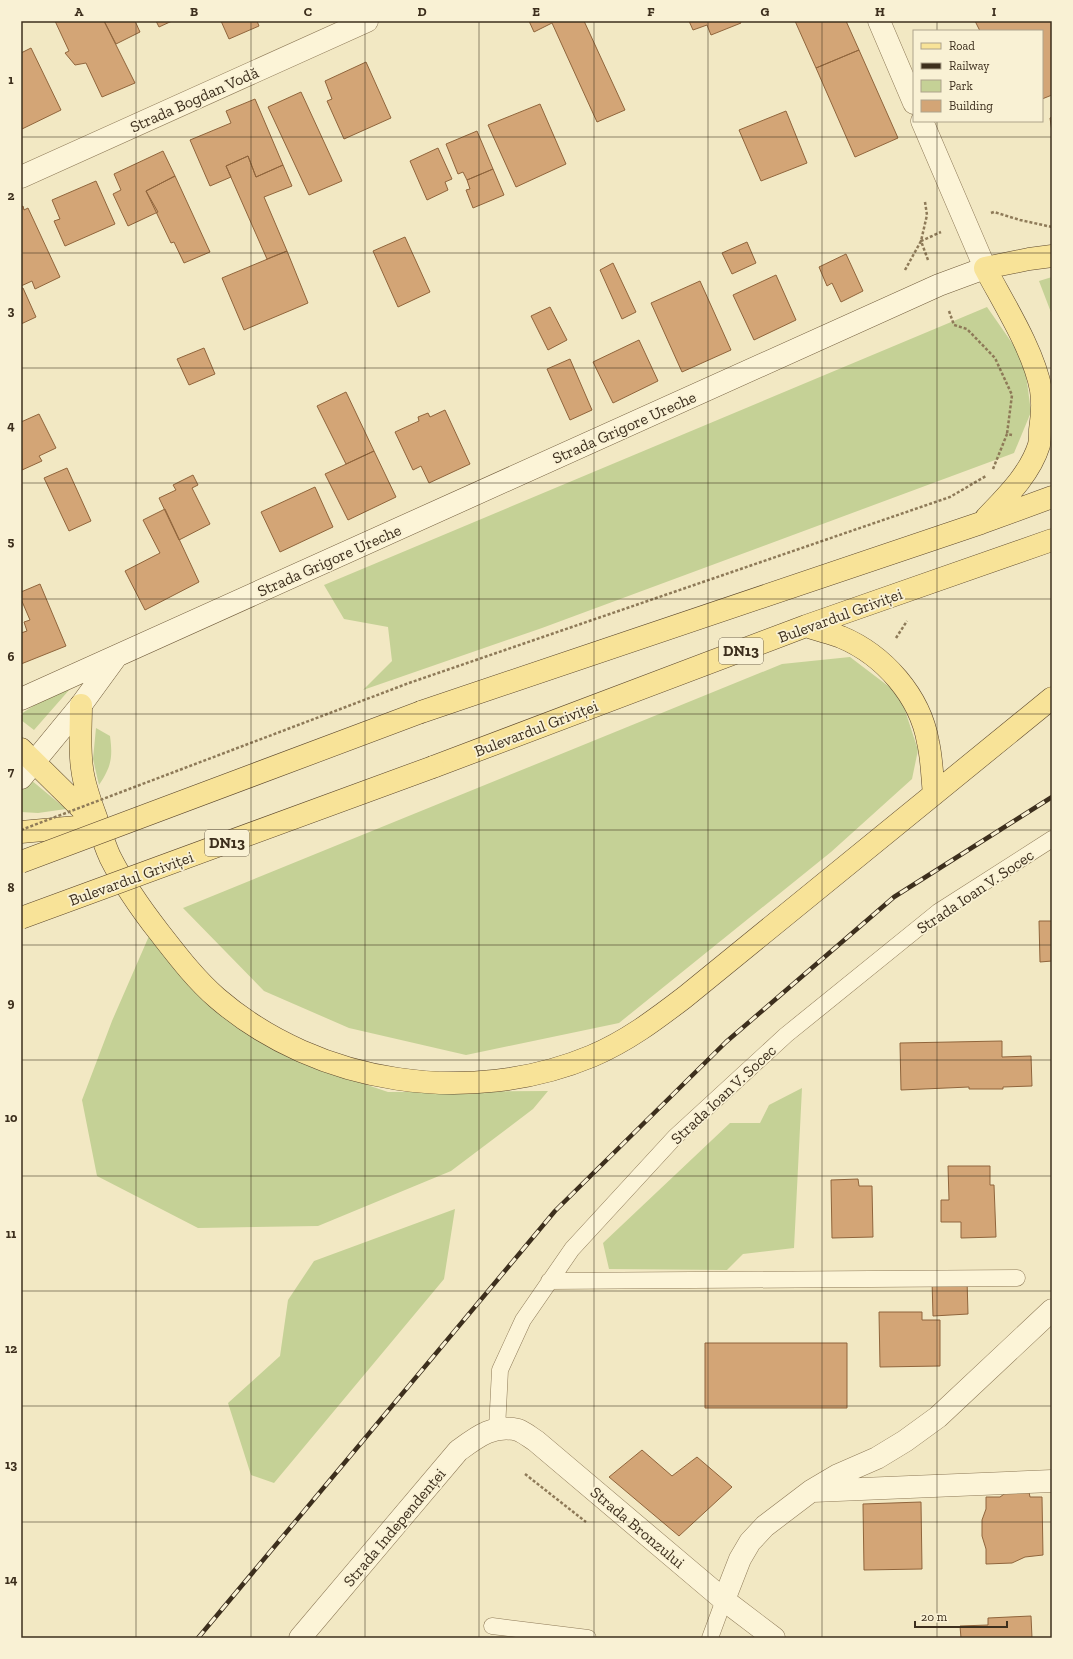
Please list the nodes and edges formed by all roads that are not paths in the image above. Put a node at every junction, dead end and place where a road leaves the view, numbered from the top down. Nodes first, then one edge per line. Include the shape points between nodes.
1 (367, 21) edge
2 (879, 21) edge
3 (913, 101) edge
4 (922, 122) edge
5 (21, 177) edge
6 (1052, 256) edge
7 (985, 268) junction
8 (1052, 497) edge
9 (981, 523) junction
10 (1052, 540) edge
11 (806, 626) junction
12 (118, 654) junction
13 (1052, 698) edge
14 (21, 699) edge
15 (81, 705) junction
16 (26, 763) edge
17 (934, 794) junction
18 (99, 825) junction
19 (21, 831) edge
20 (1052, 839) edge
21 (21, 862) edge
22 (21, 918) edge
23 (1017, 1278) dead end
24 (549, 1281) junction
25 (1052, 1310) edge
26 (497, 1429) junction
27 (1052, 1481) edge
28 (812, 1491) junction
29 (724, 1600) junction
30 (492, 1626) dead end
31 (300, 1638) edge
32 (588, 1638) edge
33 (710, 1638) edge
34 (774, 1638) edge

1 - 5 street, Strada Bogdan Vodă
2 - 3 street
4 - 7 street
6 - 7 main road
7 - 9 main road via 1032,362 1040,390 1042,416 1039,444 1026,471 1007,497
7 - 12 street, Strada Grigore Ureche via 932,289
8 - 9 main road
9 - 21 main road, bridge via 421,712
10 - 11 main road, Bulevardul Griviței / DN13
11 - 17 main road via 841,638 872,654 899,681 918,710 928,742
11 - 22 main road, Bulevardul Griviței / DN13, bridge via 433,767
12 - 14 street, Strada Grigore Ureche
12 - 15 street, Strada Grigore Ureche
13 - 17 main road
15 - 16 street, Strada Grigore Ureche
15 - 18 main road via 82,768 87,793
16 - 18 main road
17 - 18 main road via 641,1031 592,1056 553,1069 480,1083 438,1083 358,1072 289,1046 255,1026 217,998 183,964 144,913 127,885 110,856
18 - 19 main road
20 - 24 lane, Strada Ioan V. Socec via 938,912 786,1035 675,1137 572,1249
23 - 24 lane
24 - 26 lane, Strada Ioan V. Socec via 523,1320 500,1370
25 - 28 street via 938,1417 878,1458 838,1475
26 - 29 street, Strada Bronzului via 518,1430 536,1441
26 - 31 street, Strada Independenței via 482,1433 458,1452
27 - 28 street
28 - 29 street via 765,1526 750,1542 740,1559
29 - 33 lane
29 - 34 street, Strada Bronzului
30 - 32 lane

